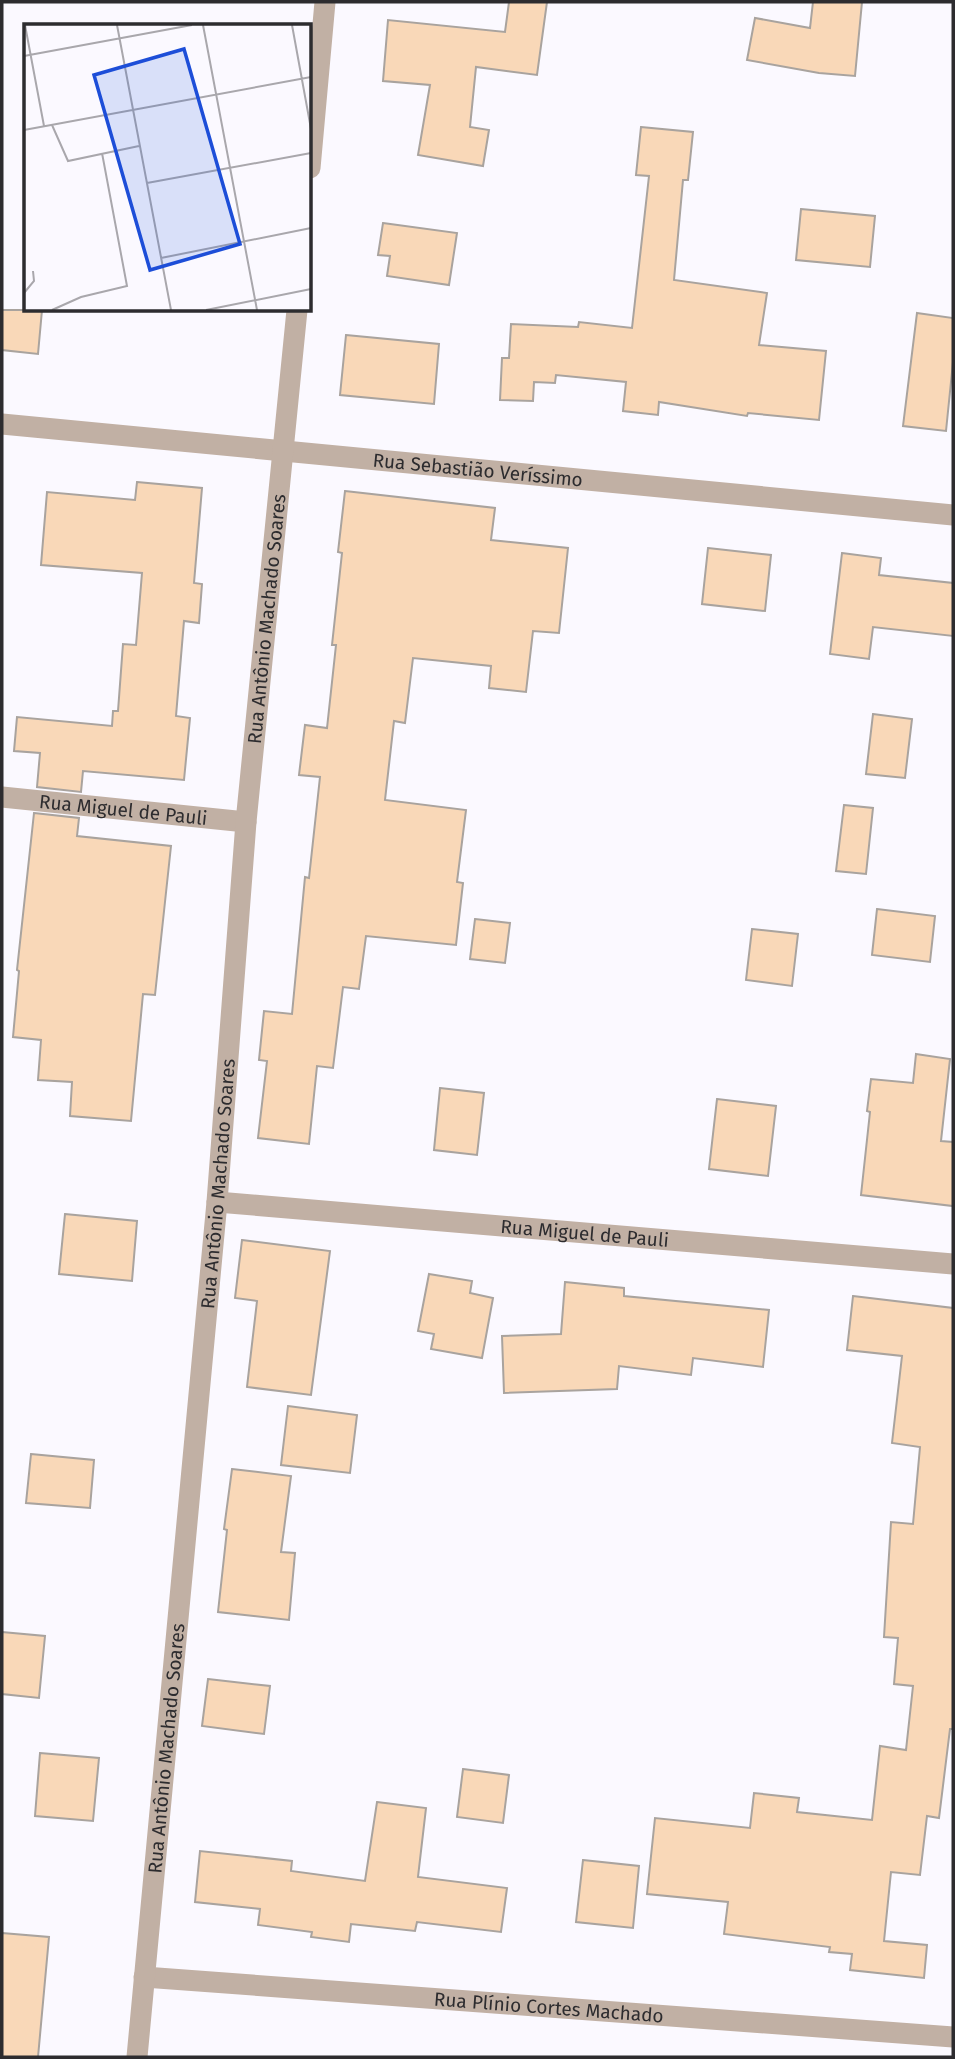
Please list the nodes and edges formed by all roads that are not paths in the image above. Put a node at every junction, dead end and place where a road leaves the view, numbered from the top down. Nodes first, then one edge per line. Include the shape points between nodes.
1 (325, 2) edge
2 (312, 146) edge
3 (297, 312) edge
4 (2, 424) edge
5 (283, 452) junction
6 (953, 515) edge
7 (2, 797) edge
8 (246, 822) junction
9 (217, 1202) junction
10 (953, 1264) edge
11 (144, 1977) junction
12 (953, 2037) edge
13 (137, 2057) edge

1 - 2 street
3 - 5 street, Rua Antônio Machado Soares
4 - 5 street, Rua Sebastião Veríssimo
5 - 6 street, Rua Sebastião Veríssimo
5 - 8 street, Rua Antônio Machado Soares
7 - 8 street, Rua Miguel de Pauli
8 - 9 street, Rua Antônio Machado Soares
9 - 10 street, Rua Miguel de Pauli
9 - 11 street, Rua Antônio Machado Soares
11 - 12 street, Rua Plínio Cortes Machado
11 - 13 street, Rua Antônio Machado Soares

